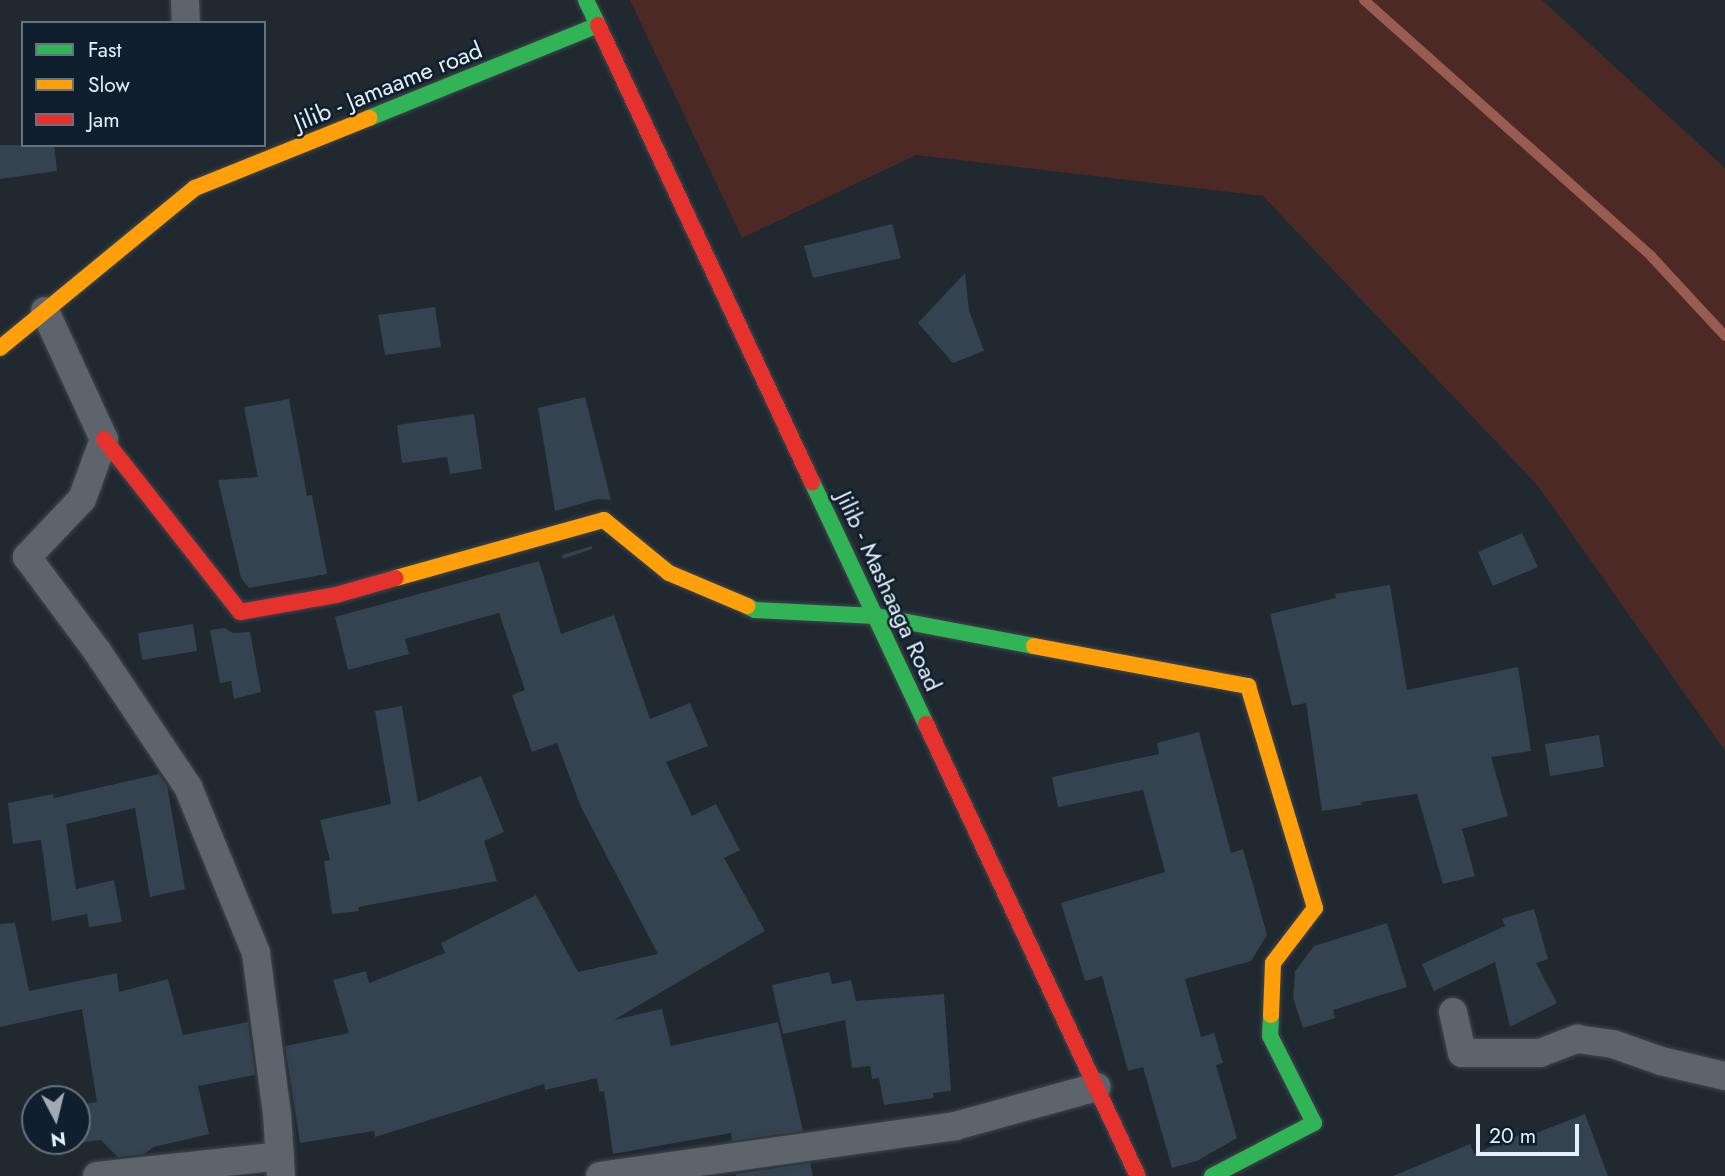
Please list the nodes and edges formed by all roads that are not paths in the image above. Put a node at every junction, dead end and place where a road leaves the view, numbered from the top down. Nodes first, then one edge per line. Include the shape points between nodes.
1 (185, 0) edge
2 (586, 0) edge
3 (186, 21) edge
4 (598, 25) junction
5 (253, 154) edge
6 (45, 311) junction
7 (0, 348) edge
8 (104, 439) junction
9 (876, 616) junction
10 (1454, 1012) dead end
11 (1725, 1076) edge
12 (1097, 1087) junction
13 (281, 1166) edge
14 (97, 1176) edge
15 (600, 1176) edge
16 (1138, 1176) edge
17 (1212, 1176) edge

1 - 3 street
2 - 4 main road, Jilib - Mashaaga Road
4 - 5 main road, Jilib - Jamaame road
4 - 9 main road, Jilib - Mashaaga Road
5 - 6 main road, Jilib - Jamaame road via 195,188
6 - 7 main road, Jilib - Jamaame road
6 - 8 street
8 - 9 main road via 240,612 336,595 604,520 669,573 755,610
8 - 13 street via 82,499 27,557 97,650 188,787 256,953
9 - 12 main road, Jilib - Mashaaga Road
9 - 17 main road via 1248,686 1315,908 1273,963 1270,1036 1314,1123
10 - 11 street via 1462,1054 1540,1053 1577,1039 1613,1044
12 - 15 street via 955,1126
12 - 16 main road, Jilib - Mashaaga Road
13 - 14 street

